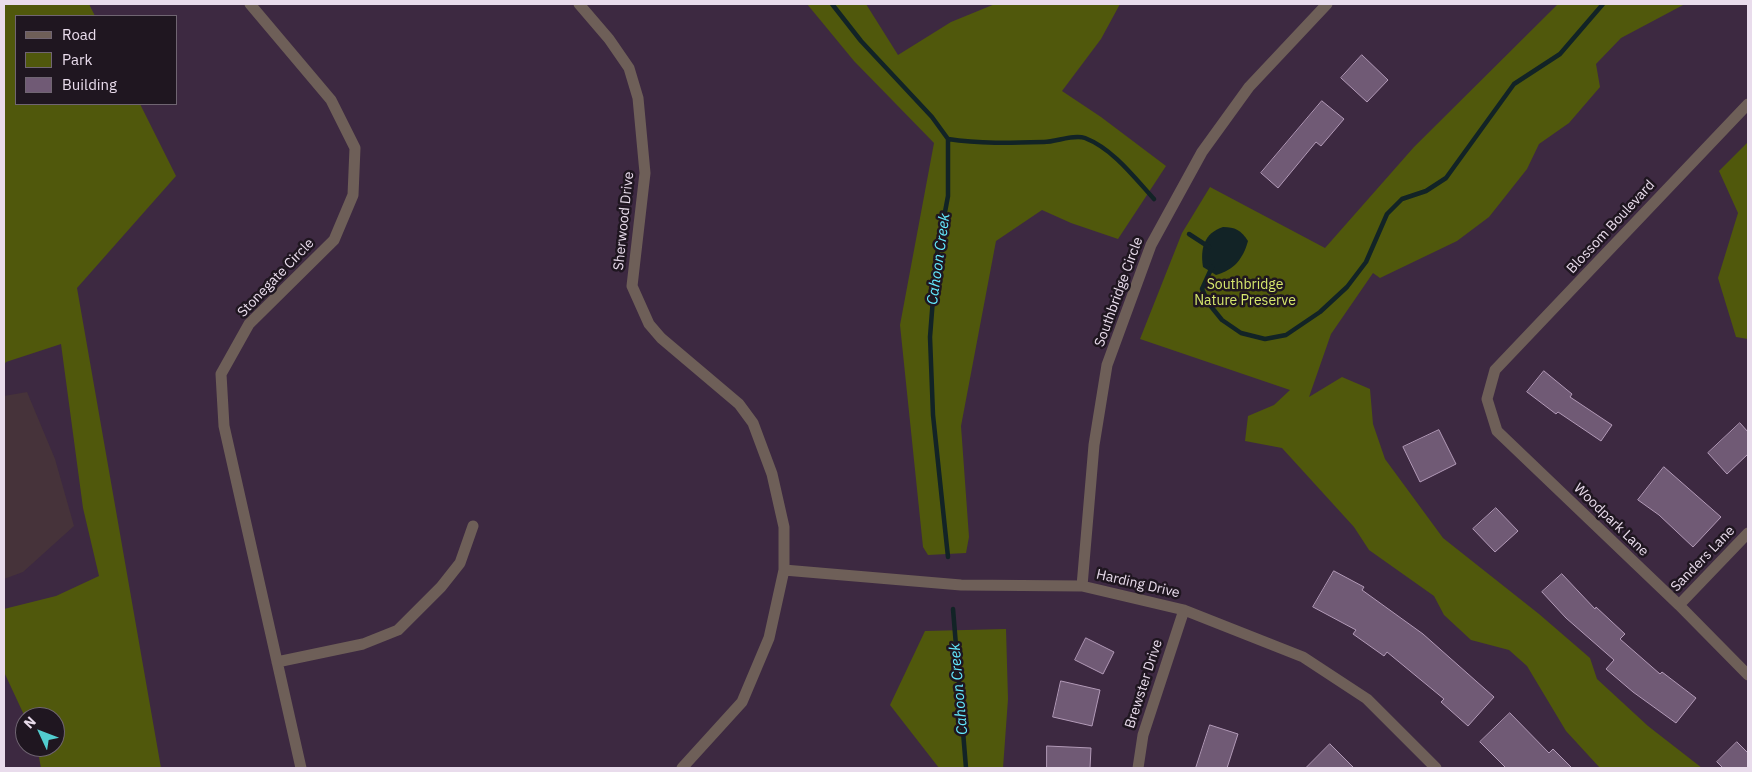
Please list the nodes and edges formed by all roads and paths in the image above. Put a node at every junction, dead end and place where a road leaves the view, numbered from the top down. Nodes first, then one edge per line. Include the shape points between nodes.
1 (250, 4) edge
2 (579, 4) edge
3 (1327, 4) edge
4 (1748, 104) edge
5 (1495, 370) joint
6 (473, 526) dead end
7 (1748, 533) edge
8 (784, 570) junction
9 (1082, 586) junction
10 (1679, 605) junction
11 (1184, 610) junction
12 (278, 662) junction
13 (1748, 675) edge
14 (301, 768) edge
15 (682, 768) edge
16 (1138, 768) edge
17 (1436, 768) edge

1 - 12 street, Stonegate Circle via 331,100 355,148 352,195 334,240 250,324 221,374 224,426
2 - 8 street, Sherwood Drive via 629,68 638,98 645,174 632,286 650,324 661,338 739,404 753,422 772,474 784,527
3 - 9 street, Southbridge Circle via 1249,87 1202,152 1150,245 1107,366 1094,445
4 - 5 street, Blossom Boulevard
5 - 10 street, Woodpark Lane via 1487,399 1497,431
6 - 12 street via 460,564 398,630 363,644
7 - 10 street, Sanders Lane
8 - 9 street, Harding Drive via 961,585
8 - 15 street, Sherwood Drive via 769,638 742,702
9 - 11 street, Harding Drive
10 - 13 street, Woodpark Lane
11 - 16 street, Brewster Drive via 1142,735
11 - 17 street, Harding Drive via 1303,657 1367,699
12 - 14 street, Stonegate Circle

